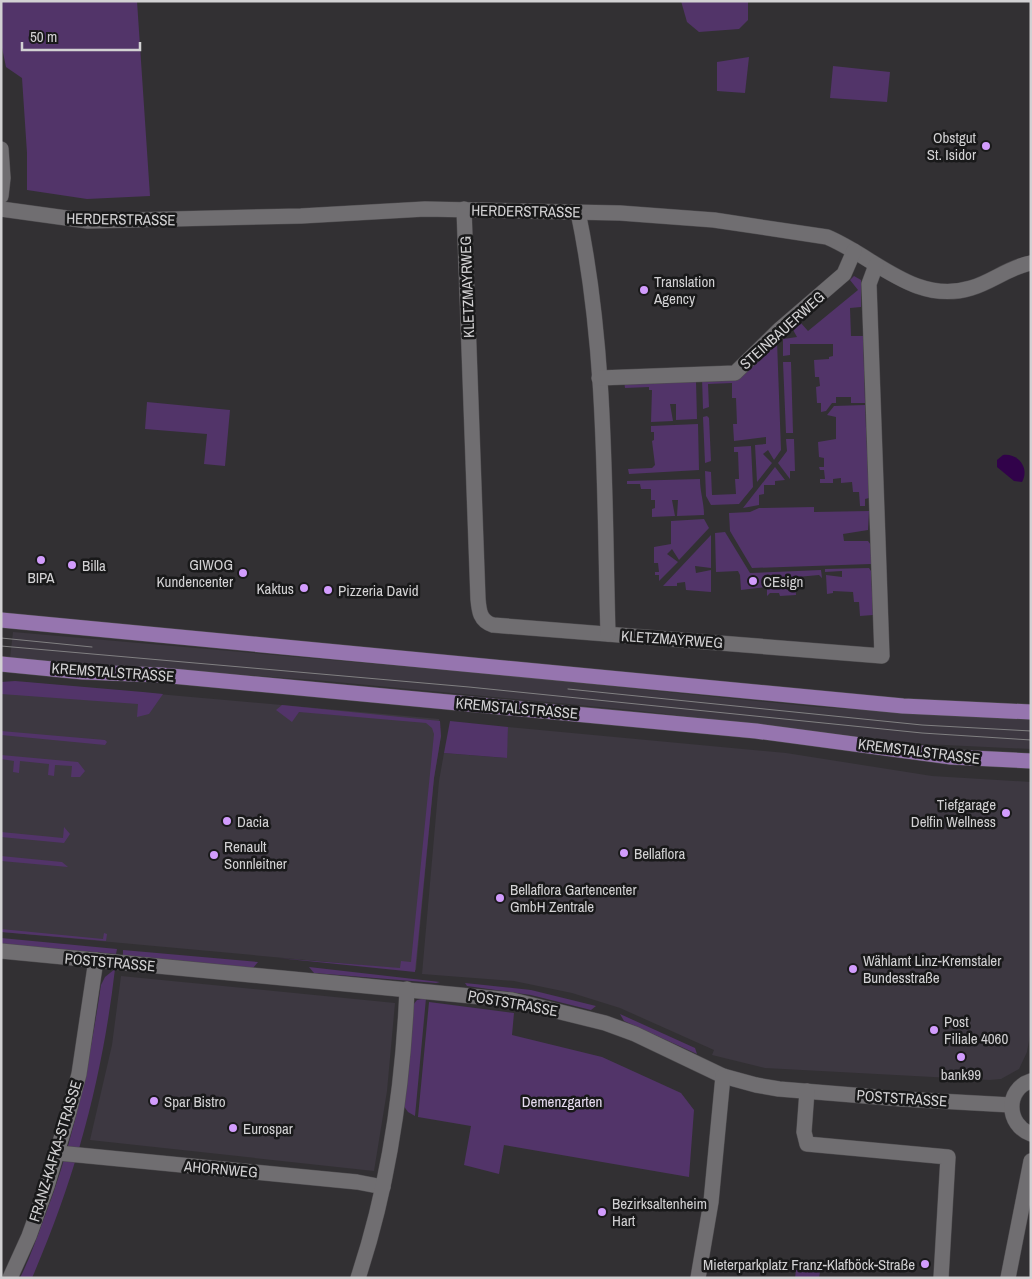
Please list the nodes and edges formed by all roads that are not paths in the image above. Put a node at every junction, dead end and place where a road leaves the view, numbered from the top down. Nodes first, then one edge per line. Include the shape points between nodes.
1 (1, 149) edge
2 (1, 196) edge
3 (1, 209) edge
4 (464, 209) junction
5 (578, 212) junction
6 (854, 251) junction
7 (1031, 263) edge
8 (876, 265) junction
9 (599, 378) junction
10 (1, 620) edge
11 (608, 634) junction
12 (1, 664) edge
13 (1031, 712) edge
14 (1031, 762) edge
15 (1, 951) edge
16 (96, 960) junction
17 (407, 989) junction
18 (723, 1076) junction
19 (1031, 1081) edge
20 (808, 1091) junction
21 (1011, 1105) junction
22 (1031, 1134) edge
23 (58, 1153) junction
24 (1031, 1161) edge
25 (383, 1187) junction
26 (10, 1278) edge
27 (358, 1278) edge
28 (698, 1278) edge
29 (940, 1278) edge
30 (1008, 1278) edge

1 - 2 street
3 - 4 street, HERDERSTRASSE via 88,221 154,221
4 - 5 street, HERDERSTRASSE
4 - 11 street, KLETZMAYRWEG via 479,611 486,623 493,625
5 - 6 street, HERDERSTRASSE via 714,220 806,232
5 - 9 street via 586,251
6 - 8 street, HERDERSTRASSE
6 - 9 street, STEINBAUERWEG via 844,274 735,373
7 - 8 street, HERDERSTRASSE via 1015,267 972,288 941,292 909,284
8 - 11 street, KLETZMAYRWEG via 868,284 882,656
9 - 11 street
10 - 13 main road via 903,706
12 - 14 main road, KREMSTALSTRASSE via 161,675 631,718 951,757
15 - 16 street, POSTSTRASSE
16 - 17 street, POSTSTRASSE
16 - 23 street, FRANZ-KAFKA-STRASSE via 78,1074
17 - 18 street, POSTSTRASSE via 512,1000 568,1012 635,1034
17 - 25 street via 396,1119
18 - 20 street, POSTSTRASSE via 756,1086
18 - 28 street via 710,1202
19 - 21 street via 1016,1091
20 - 21 street, POSTSTRASSE
20 - 29 street via 804,1132 807,1144 948,1157
21 - 22 street via 1016,1124
23 - 25 street, AHORNWEG
23 - 26 street, FRANZ-KAFKA-STRASSE via 29,1236
24 - 30 street
25 - 27 street

